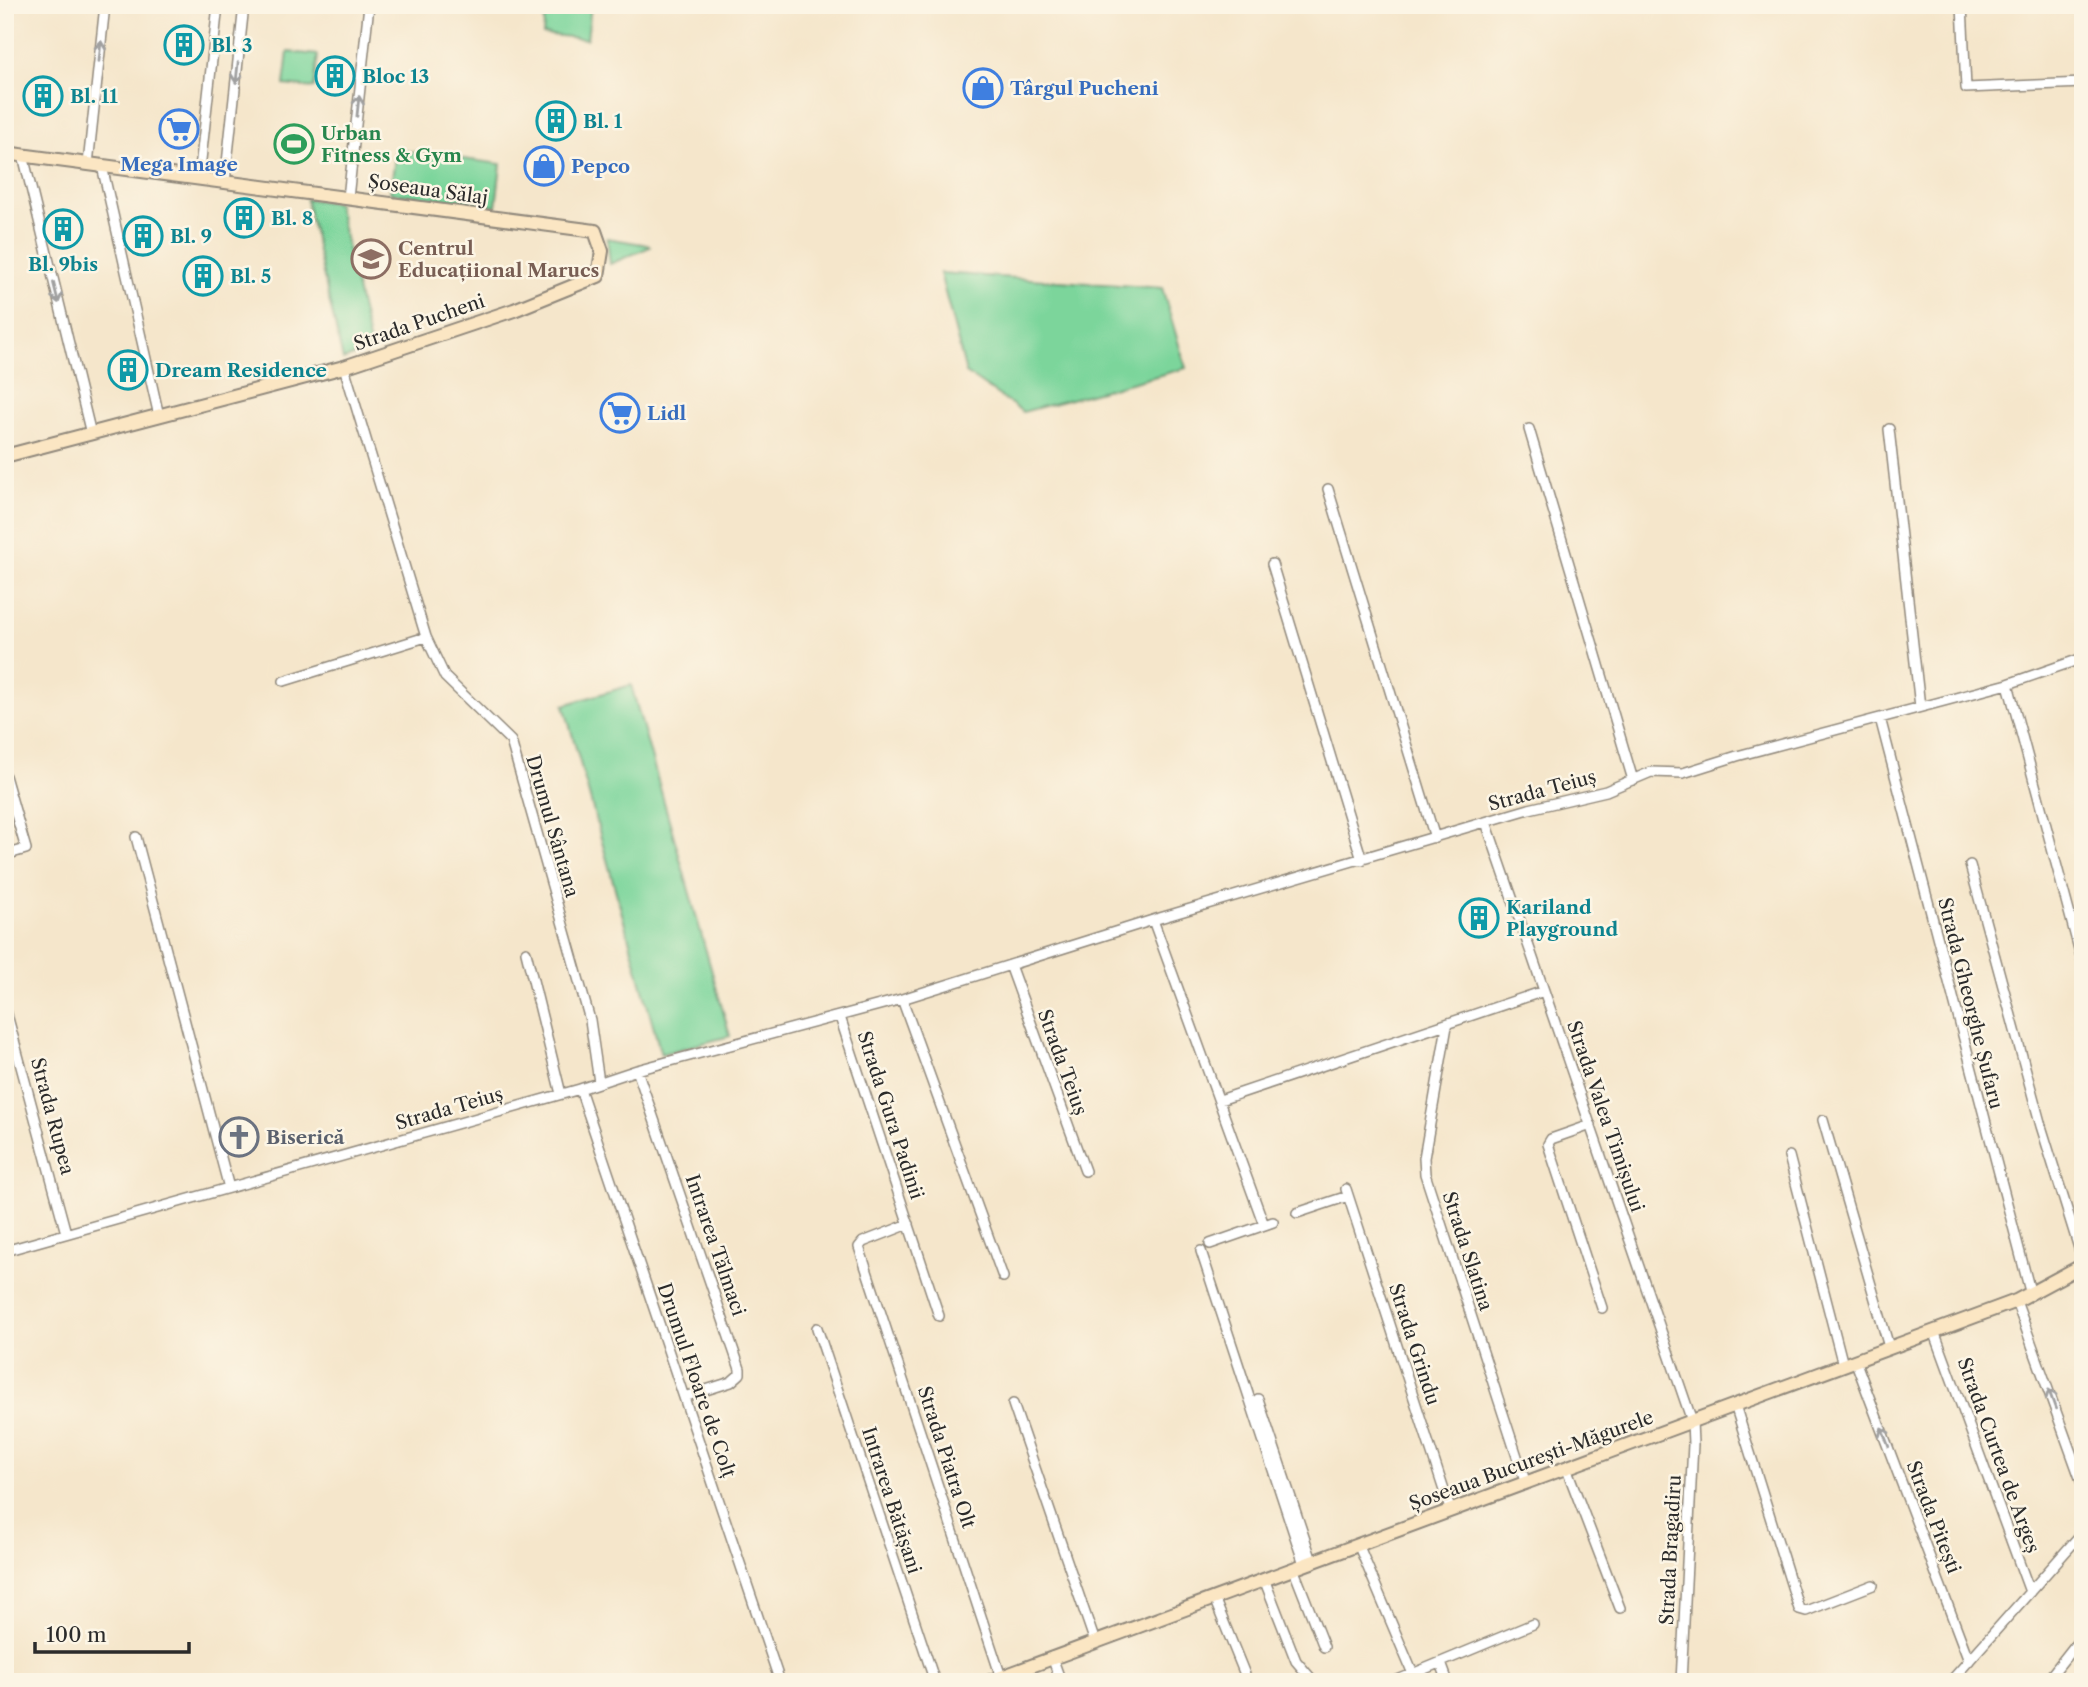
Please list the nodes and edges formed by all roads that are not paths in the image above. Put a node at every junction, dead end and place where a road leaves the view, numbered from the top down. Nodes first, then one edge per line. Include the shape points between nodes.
1 (105, 5) edge
2 (218, 5) edge
3 (244, 5) edge
4 (369, 5) edge
5 (1962, 5) edge
6 (2083, 83) edge
7 (5, 153) edge
8 (23, 155) junction
9 (88, 164) junction
10 (102, 166) junction
11 (199, 178) junction
12 (225, 182) junction
13 (348, 198) junction
14 (598, 276) joint
15 (344, 367) junction
16 (159, 416) junction
17 (1529, 429) dead end
18 (1889, 429) dead end
19 (91, 434) junction
20 (5, 456) edge
21 (1328, 489) dead end
22 (1272, 564) dead end
23 (426, 637) junction
24 (2083, 658) edge
25 (284, 681) dead end
26 (2008, 684) junction
27 (1920, 708) junction
28 (1880, 718) junction
29 (5, 776) edge
30 (1633, 780) junction
31 (1486, 822) junction
32 (136, 836) dead end
33 (1435, 838) junction
34 (5, 855) edge
35 (1362, 860) junction
36 (1970, 865) dead end
37 (1153, 920) junction
38 (526, 952) dead end
39 (2083, 964) edge
40 (1010, 965) junction
41 (1544, 991) junction
42 (902, 999) junction
43 (5, 1007) edge
44 (840, 1017) junction
45 (1447, 1026) junction
46 (636, 1070) junction
47 (598, 1082) junction
48 (580, 1089) junction
49 (561, 1094) junction
50 (1220, 1100) junction
51 (1823, 1120) dead end
52 (1591, 1125) junction
53 (1789, 1156) dead end
54 (1085, 1171) dead end
55 (229, 1188) junction
56 (1297, 1213) dead end
57 (909, 1224) junction
58 (66, 1233) junction
59 (860, 1244) joint
60 (1210, 1244) dead end
61 (5, 1251) edge
62 (1201, 1251) dead end
63 (2083, 1263) edge
64 (1003, 1277) dead end
65 (2031, 1295) junction
66 (2016, 1301) junction
67 (1602, 1308) dead end
68 (939, 1316) dead end
69 (817, 1328) dead end
70 (1934, 1331) junction
71 (1889, 1347) junction
72 (1855, 1360) junction
73 (1843, 1365) junction
74 (684, 1397) junction
75 (1258, 1399) dead end
76 (1013, 1404) dead end
77 (1735, 1405) junction
78 (1692, 1421) junction
79 (1566, 1466) junction
80 (1525, 1481) junction
81 (2083, 1486) edge
82 (1450, 1510) junction
83 (2083, 1532) edge
84 (1358, 1544) junction
85 (1303, 1564) junction
86 (1264, 1579) junction
87 (1873, 1585) dead end
88 (2030, 1592) junction
89 (1214, 1598) junction
90 (1620, 1608) dead end
91 (1533, 1624) dead end
92 (2083, 1635) edge
93 (1096, 1642) junction
94 (1324, 1647) dead end
95 (1052, 1657) junction
96 (1969, 1661) junction
97 (1441, 1663) junction
98 (1411, 1677) edge
99 (1002, 1679) edge
100 (780, 1682) edge
101 (935, 1682) edge
102 (988, 1682) edge
103 (1061, 1682) edge
104 (1248, 1682) edge
105 (1314, 1682) edge
106 (1394, 1682) edge
107 (1448, 1682) edge
108 (1681, 1682) edge
109 (1951, 1682) edge
110 (2046, 1682) edge

9 -> 1 street
2 - 11 street
3 -> 12 street
13 -> 4 street
5 - 6 street via 1966,88
7 - 8 street, Șoseaua Sălaj
8 - 9 street, Șoseaua Sălaj
8 -> 19 street
9 - 10 street, Șoseaua Sălaj
10 - 11 street, Șoseaua Sălaj
10 - 16 street
11 - 12 street, Șoseaua Sălaj
12 - 13 street, Șoseaua Sălaj
13 - 14 street, Șoseaua Sălaj via 595,231 602,260
14 - 15 street, Strada Pucheni via 514,310
15 - 16 street, Strada Pucheni
15 - 23 street, Drumul Sântana
16 - 19 street, Strada Pucheni
17 - 30 street
18 - 27 street
19 - 20 street, Strada Pucheni
21 - 33 street
22 - 35 street
23 - 25 street
23 - 47 street, Drumul Sântana via 445,677 510,741 590,1020
24 - 26 street, Strada Teiuș
26 - 27 street, Strada Teiuș
26 - 39 street
27 - 28 street, Strada Teiuș
28 - 30 street, Strada Teiuș via 1691,771 1656,771
28 - 65 street, Strada Gheorghe Șufaru
29 - 34 street via 26,849
30 - 31 street, Strada Teiuș
31 - 33 street, Strada Teiuș
31 - 41 street, Strada Valea Timișului
32 - 55 street
33 - 35 street, Strada Teiuș
35 - 37 street, Strada Teiuș
36 - 63 street
37 - 40 street, Strada Teiuș
37 - 50 street
38 - 49 street
40 - 42 street, Strada Teiuș
40 - 54 street, Strada Teiuș
41 - 45 street
41 - 52 street, Strada Valea Timișului
42 - 44 street, Strada Teiuș
42 - 64 street
43 - 58 street, Strada Rupea
44 - 46 street, Strada Teiuș
44 - 57 street, Strada Gura Padinii
45 - 50 street
45 - 80 street, Strada Slatina via 1425,1174
46 - 47 street, Strada Teiuș
46 - 74 street, Intrarea Tălmaci via 740,1369 731,1382
47 - 48 street, Strada Teiuș
48 - 49 street, Strada Teiuș
48 - 74 street, Drumul Floare de Colț
49 - 55 street, Strada Teiuș
50 - 60 street via 1269,1223
51 - 71 street
52 - 67 street via 1548,1144
52 - 78 street, Strada Valea Timișului
53 - 73 street
55 - 58 street, Strada Teiuș
56 - 82 street, Strada Grindu via 1347,1192
57 - 59 street, Strada Gura Padinii
57 - 68 street, Strada Gura Padinii
58 - 61 street, Strada Teiuș
59 - 99 street, Strada Piatra Olt
62 - 85 street
63 - 65 street, Șoseaua București-Măgurele
65 - 66 street, Șoseaua București-Măgurele
66 - 70 street, Șoseaua București-Măgurele
81 -> 66 street
69 - 101 street, Intrarea Bătășani
70 - 71 street, Șoseaua București-Măgurele
70 - 88 street, Strada Curtea de Argeș
71 - 72 street, Șoseaua București-Măgurele
72 - 73 street, Șoseaua București-Măgurele
96 -> 72 street, Strada Pitești
73 - 77 street, Șoseaua București-Măgurele
74 - 100 street, Drumul Floare de Colț
75 - 85 street
76 - 93 street
77 - 78 street, Șoseaua București-Măgurele
77 - 87 street via 1800,1609 1806,1612
78 - 79 street, Șoseaua București-Măgurele
78 - 108 street, Strada Bragadiru
79 - 80 street, Șoseaua București-Măgurele
79 - 90 street
80 - 82 street, Șoseaua București-Măgurele
82 - 84 street, Șoseaua București-Măgurele
83 - 88 street
84 - 85 street, Șoseaua București-Măgurele
84 - 98 street
85 - 86 street, Șoseaua București-Măgurele
85 - 94 street
86 - 89 street, Șoseaua București-Măgurele
86 - 105 street via 1296,1661
88 - 96 street
89 - 93 street, Șoseaua București-Măgurele
89 - 104 street
91 - 97 street
92 - 110 street
93 - 95 street, Șoseaua București-Măgurele
95 - 99 street, Șoseaua București-Măgurele
95 - 103 street
96 - 109 street
97 - 98 street
97 - 107 street
98 - 106 street
99 - 102 street, Șoseaua București-Măgurele

